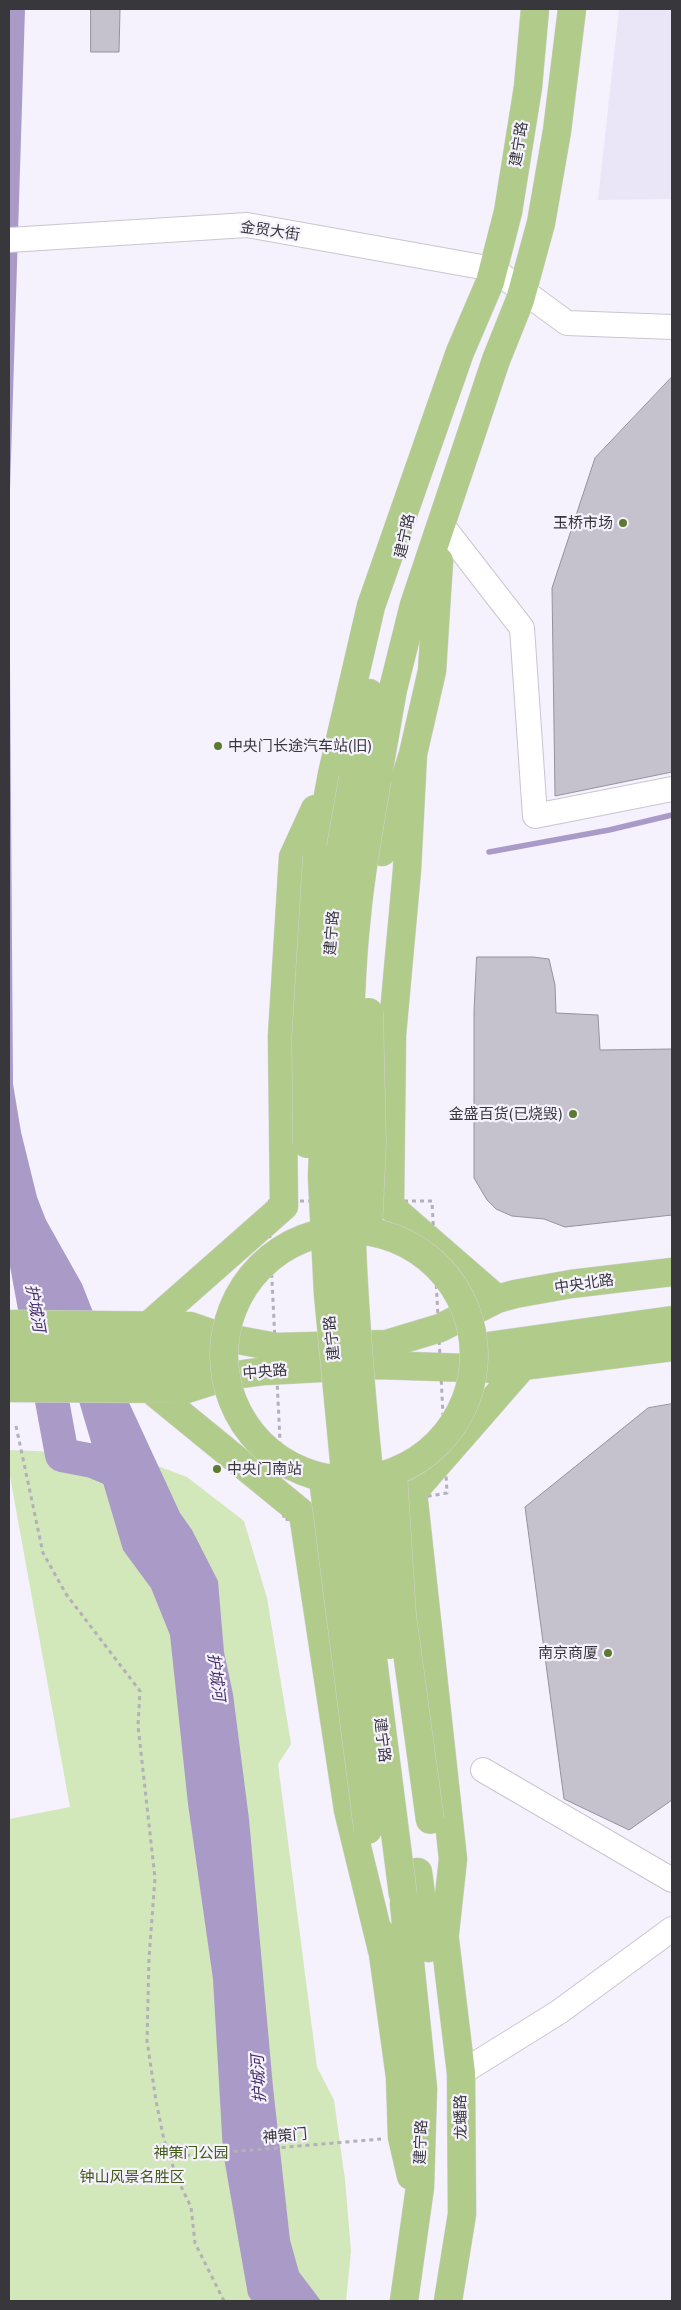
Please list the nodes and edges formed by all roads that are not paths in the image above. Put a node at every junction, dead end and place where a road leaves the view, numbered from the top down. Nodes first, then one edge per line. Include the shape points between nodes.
1 (535, 9) edge
2 (572, 9) edge
3 (9, 240) edge
4 (493, 269) junction
5 (523, 289) junction
6 (672, 327) edge
7 (442, 525) junction
8 (413, 754) junction
9 (354, 777) junction
10 (672, 789) edge
11 (368, 1230) junction
12 (314, 1234) junction
13 (668, 1285) edge
14 (496, 1299) junction
15 (468, 1315) junction
16 (9, 1324) edge
17 (149, 1325) junction
18 (670, 1329) edge
19 (9, 1346) edge
20 (474, 1348) junction
21 (224, 1357) junction
22 (522, 1366) junction
23 (9, 1367) edge
24 (9, 1388) edge
25 (150, 1389) junction
26 (393, 1473) junction
27 (323, 1479) junction
28 (483, 1770) dead end
29 (672, 1880) edge
30 (672, 1929) edge
31 (445, 1933) junction
32 (382, 1950) junction
33 (461, 2074) junction
34 (434, 2092) junction
35 (418, 2205) junction
36 (404, 2301) edge
37 (430, 2301) edge
38 (448, 2301) edge

1 - 4 main road, 建宁路 via 528,87 508,212
2 - 5 main road via 542,223
3 - 4 street, 金贸大街 via 247,225
4 - 5 street, 金贸大街
4 - 9 main road, 建宁路 via 416,474 407,536 386,612
5 - 6 street, 金贸大街 via 567,323
5 - 7 main road
7 - 8 main road via 432,671
7 - 9 main road, 建宁路 via 414,605 393,689
7 - 10 street via 522,628 535,816
8 - 11 main road, bridge via 382,852 374,914 368,1029 372,1143
8 - 14 main road via 407,870 392,1035 390,1206
9 - 12 main road, bridge via 317,856 309,954 305,1120
9 - 17 main road via 293,856 282,1036 284,1206
9 - 34 main road, 建宁路, bridge via 339,857 331,937 322,1177 328,1294 347,1492
11 - 12 main road, bridge via 341,1229
11 - 15 main road, bridge via 401,1240 430,1259 453,1285
12 - 21 main road, bridge via 279,1250 251,1276 232,1309
13 - 14 main road, 中央北路 via 571,1284
13 - 15 main road
14 - 17 main road, 中央路 via 440,1328 387,1344 276,1347 222,1337 190,1326
15 - 20 main road, bridge
16 - 17 main road, 中央路
18 - 20 main road
18 - 22 main road
19 - 21 main road
20 - 26 main road, bridge via 470,1388 454,1424 427,1454
21 - 23 main road
21 - 27 main road, bridge via 234,1407 256,1440 286,1465
22 - 25 main road, 中央路 via 499,1369 377,1365 265,1371 228,1376 187,1388
22 - 31 main road via 413,1492 453,1859
24 - 25 main road, 中央路
25 - 32 main road via 303,1514 348,1810
26 - 27 main road, bridge via 358,1481
26 - 31 main road, bridge via 402,1615
27 - 32 main road, bridge
28 - 29 street
30 - 33 street via 559,2012
31 - 33 main road, 龙蟠路
32 - 35 main road via 400,2077 402,2137
33 - 38 main road, 龙蟠路 via 462,2214
34 - 35 main road, 建宁路
34 - 37 main road, 建宁路 via 446,2218
35 - 36 main road

